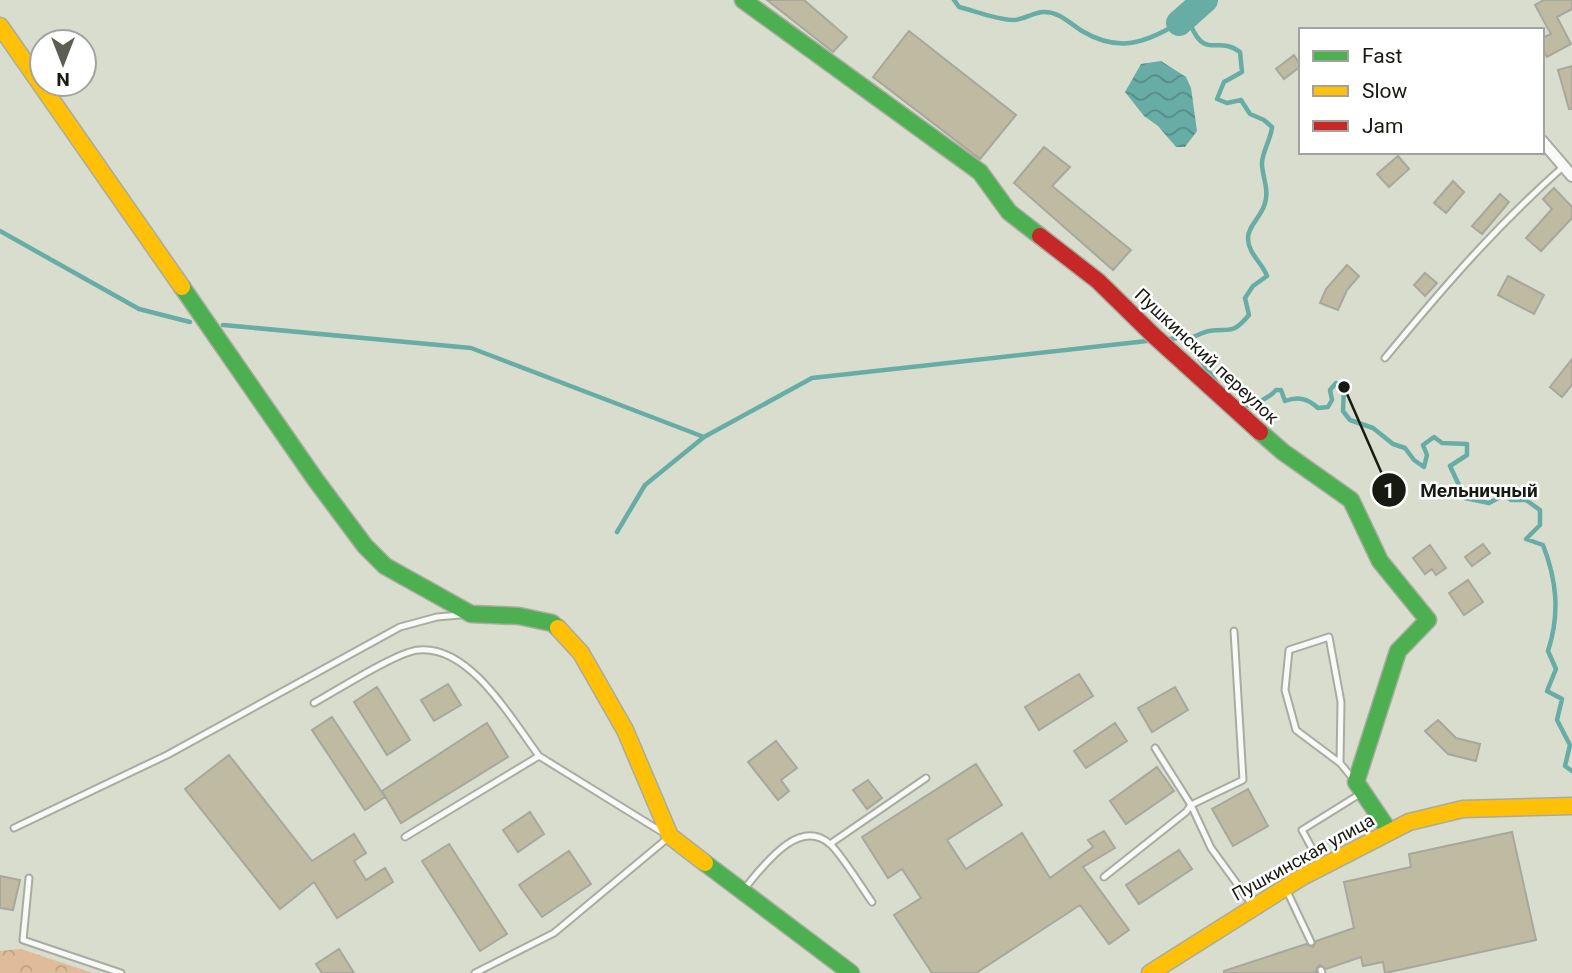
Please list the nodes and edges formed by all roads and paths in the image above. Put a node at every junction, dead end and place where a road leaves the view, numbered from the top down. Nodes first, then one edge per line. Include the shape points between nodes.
1 (743, 0) edge
2 (0, 26) edge
3 (1544, 143) edge
4 (1568, 164) edge
5 (1572, 176) edge
6 (1385, 358) dead end
7 (471, 614) junction
8 (1234, 631) dead end
9 (314, 703) dead end
10 (1155, 748) dead end
11 (538, 757) junction
12 (1340, 763) junction
13 (926, 778) dead end
14 (1359, 787) junction
15 (1191, 805) junction
16 (1571, 806) edge
17 (14, 828) dead end
18 (1389, 831) junction
19 (405, 836) dead end
20 (670, 836) junction
21 (830, 844) junction
22 (1321, 865) junction
23 (1104, 877) dead end
24 (29, 878) dead end
25 (1285, 887) junction
26 (742, 892) junction
27 (872, 902) dead end
28 (1253, 906) junction
29 (1311, 942) dead end
30 (121, 973) edge
31 (475, 973) edge
32 (851, 973) edge
33 (1150, 973) edge

1 - 14 street, Пушкинский переулок via 980,172 1009,212 1098,281 1283,452 1351,500 1380,561 1428,620 1398,651
2 - 7 street via 365,546 385,566
3 - 4 street
4 - 5 street
4 - 6 lane via 1519,206 1450,278
7 - 17 lane via 400,627 167,755
7 - 20 street via 552,622 566,635 625,730
8 - 15 lane via 1242,780
9 - 11 lane via 400,656 418,649 437,651 469,669 491,690
10 - 15 lane
11 - 19 lane
11 - 20 lane
12 - 12 lane via 1296,730 1285,690 1289,650 1329,637 1341,702
12 - 14 lane
13 - 21 lane
14 - 18 street
14 - 22 lane via 1302,830
15 - 23 lane
15 - 28 lane via 1211,848
16 - 18 street, Пушкинская улица via 1472,808 1429,816
18 - 22 street, Пушкинская улица
20 - 26 street
20 - 31 lane via 554,933
21 - 26 lane via 813,836 792,841 774,853
21 - 27 lane
22 - 25 street, Пушкинская улица
24 - 30 lane via 23,940
25 - 28 street, Пушкинская улица
25 - 29 lane
26 - 32 street
28 - 33 street, Пушкинская улица

